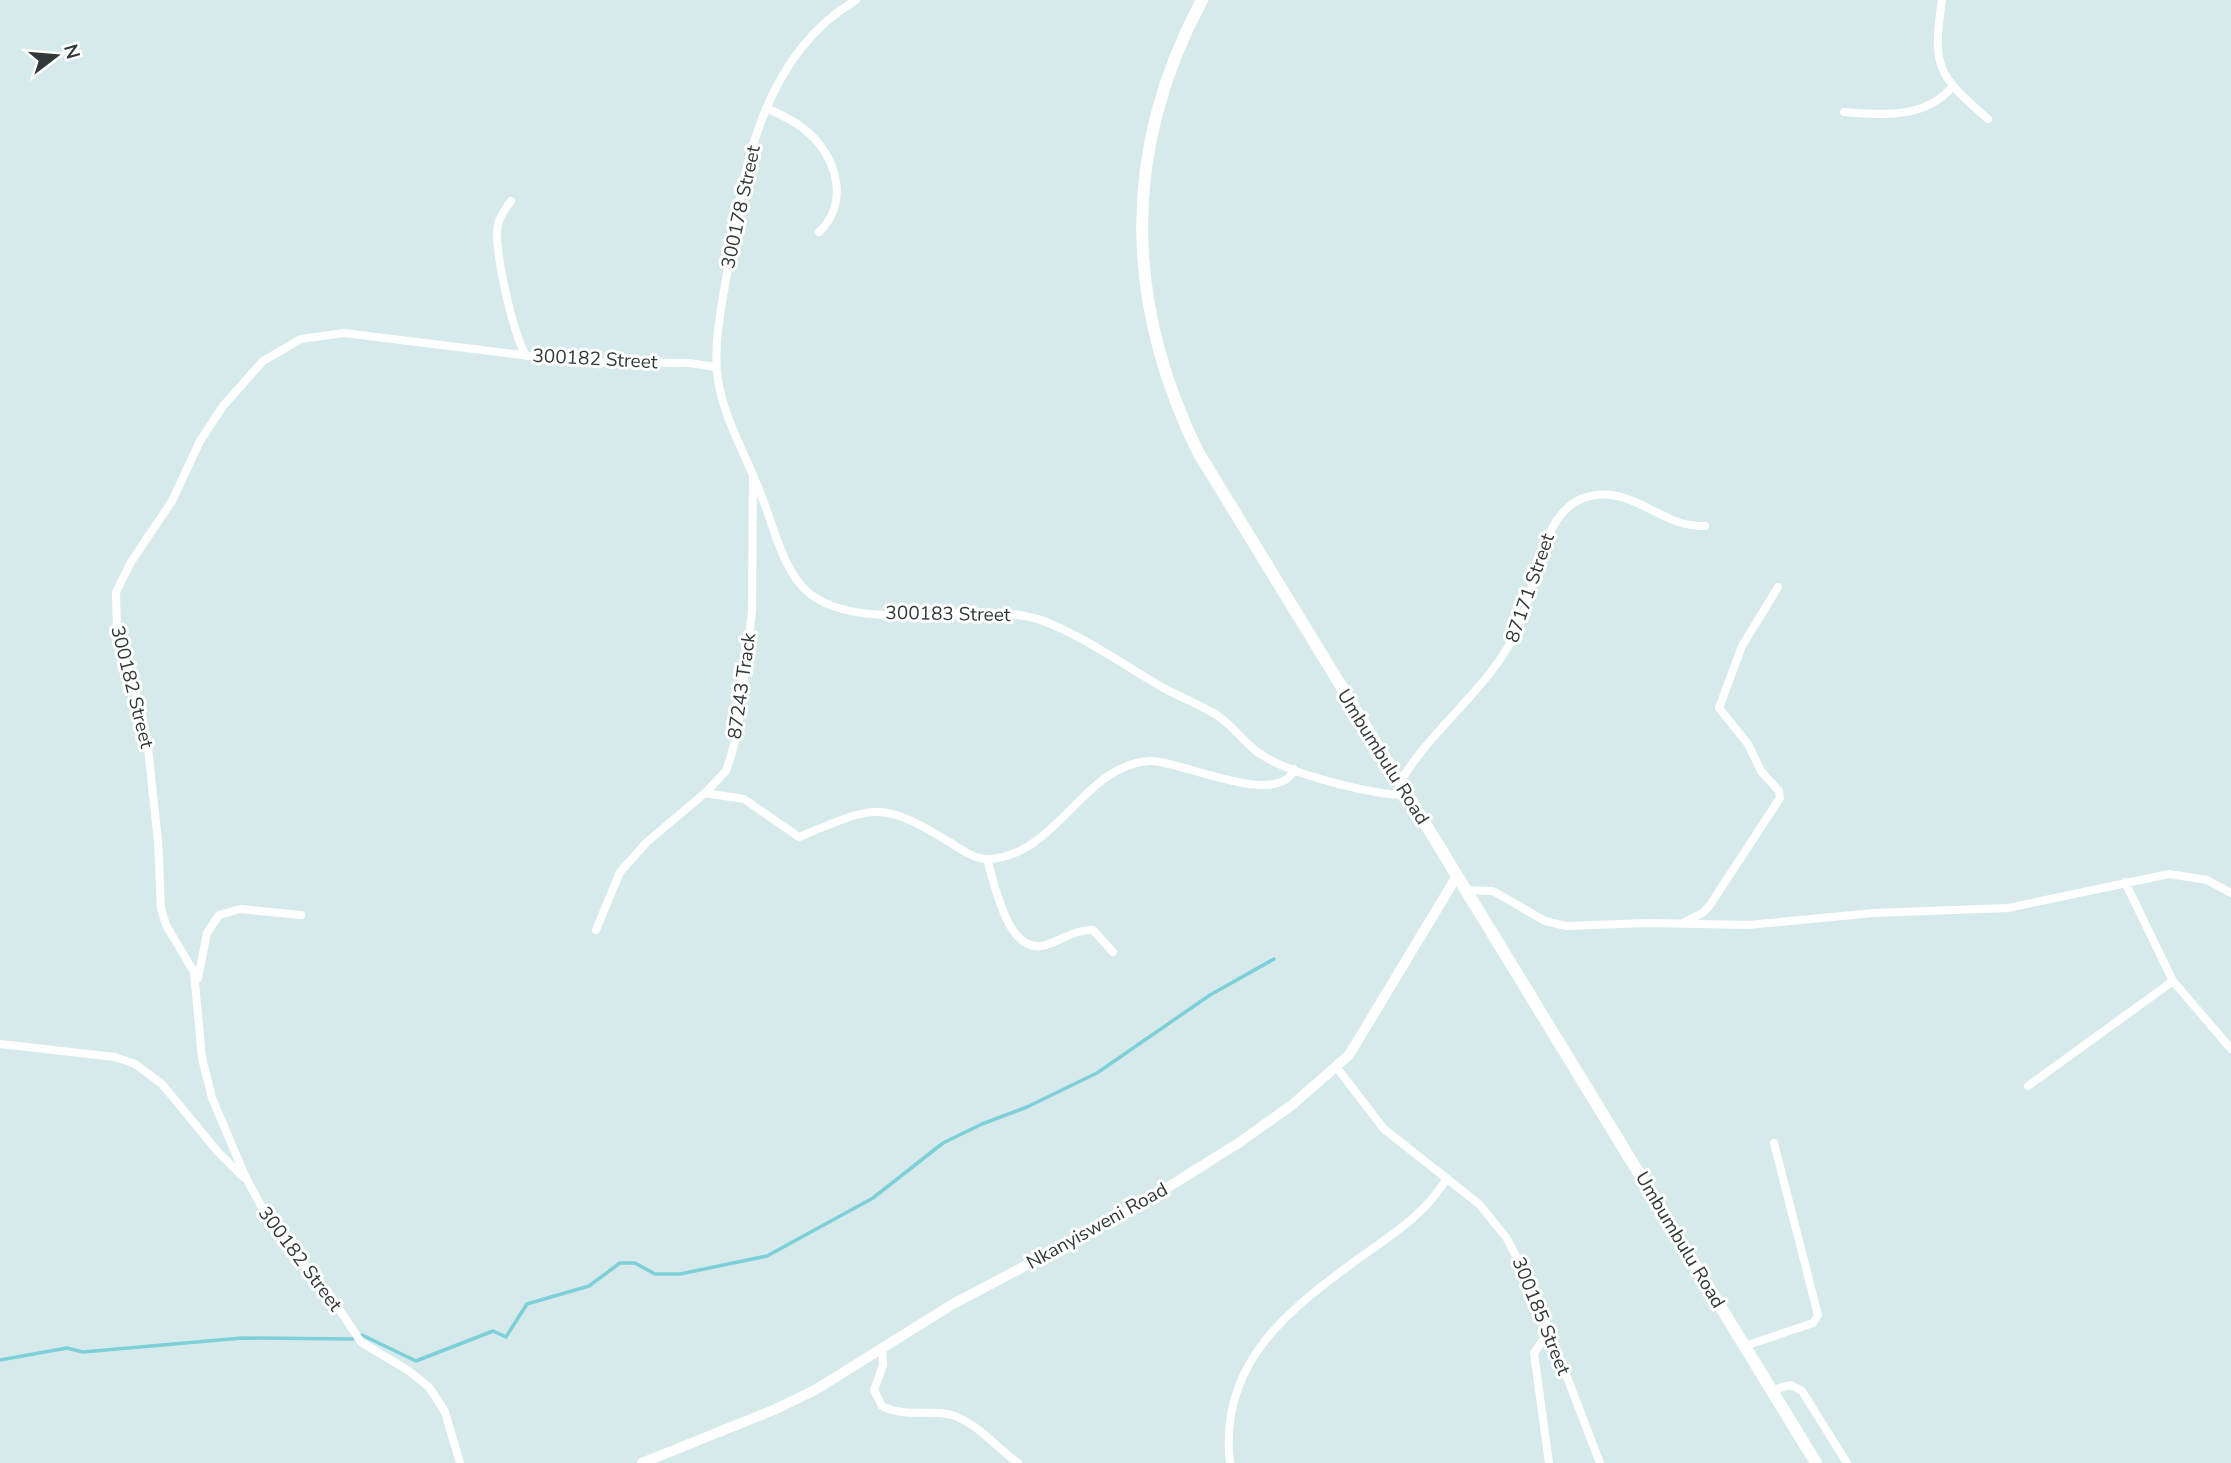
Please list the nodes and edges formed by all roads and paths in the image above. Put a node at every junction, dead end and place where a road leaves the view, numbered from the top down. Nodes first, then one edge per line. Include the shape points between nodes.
1 (856, 0) edge
2 (1202, 0) edge
3 (1942, 0) edge
4 (1953, 86) junction
5 (766, 108) junction
6 (1844, 112) dead end
7 (1988, 119) dead end
8 (512, 201) dead end
9 (819, 232) dead end
10 (526, 356) junction
11 (716, 367) junction
12 (753, 475) junction
13 (1705, 526) dead end
14 (1779, 587) dead end
15 (1294, 769) junction
16 (1402, 790) junction
17 (705, 793) junction
18 (987, 859) junction
19 (1457, 876) junction
20 (2125, 883) junction
21 (1466, 890) junction
22 (2231, 893) edge
23 (301, 915) dead end
24 (1681, 924) junction
25 (596, 930) dead end
26 (1113, 952) dead end
27 (2173, 981) junction
28 (197, 982) junction
29 (0, 1044) edge
30 (2231, 1049) edge
31 (1337, 1068) junction
32 (2028, 1086) dead end
33 (1774, 1143) dead end
34 (246, 1178) junction
35 (1447, 1178) junction
36 (1549, 1331) junction
37 (1745, 1346) junction
38 (882, 1348) junction
39 (1772, 1390) junction
40 (460, 1463) edge
41 (642, 1463) edge
42 (1018, 1463) edge
43 (1230, 1463) edge
44 (1549, 1463) edge
45 (1600, 1463) edge
46 (1816, 1463) edge
47 (1847, 1463) edge

1 - 5 street, 300178 Street via 808,36
2 - 16 main road, Umbumbulu Road via 1164,83 1144,177 1142,253 1155,341 1171,392 1198,452
3 - 4 street via 1937,51 1941,69
4 - 6 street via 1936,104 1917,110
4 - 7 street
5 - 9 street via 806,130 829,163 838,204
5 - 11 street, 300178 Street via 739,196
8 - 10 street via 498,222 496,238 512,321
10 - 11 street, 300182 Street
10 - 28 street, 300182 Street via 344,333 301,339 282,349 256,368 223,406 200,441 172,501 119,583 115,618 148,748 161,908
11 - 12 street, 300183 Street via 724,405
12 - 15 street, 300183 Street via 791,567 807,592 827,604 864,612 928,616 1001,613 1048,622 1210,710 1261,755
12 - 17 street, 87243 Track via 752,611 737,735 726,771
13 - 16 street, 87171 Street via 1676,523 1620,494 1587,497 1566,507 1551,527 1530,599 1509,648 1486,680 1420,750
14 - 24 street via 1742,646 1719,708 1781,795 1710,905
15 - 16 street via 1375,794
15 - 18 street via 1279,782 1248,785 1160,762 1136,764 1102,782 1032,845
16 - 19 main road, Umbumbulu Road
17 - 18 street via 744,799 799,836 860,811 887,812 913,820 968,854
17 - 25 street, 87243 Track via 647,842 620,872
18 - 26 street via 1019,941 1044,946 1093,930
19 - 21 main road, Umbumbulu Road
19 - 31 street, Nkanyisweni Road via 1362,1036
20 - 22 street via 2185,875
20 - 24 street via 2026,906 1885,912 1760,924
20 - 27 street
21 - 24 street via 1493,891 1555,924
21 - 37 main road, Umbumbulu Road
23 - 28 street via 240,909 219,915 207,933
27 - 30 street
27 - 32 street
28 - 34 street, 300182 Street via 205,1074
29 - 34 street via 115,1057 135,1064 162,1084 218,1152
31 - 35 street, 300185 Street via 1384,1129
31 - 38 street, Nkanyisweni Road via 1190,1175 953,1304
33 - 37 street via 1818,1315 1813,1323
34 - 40 street, 300182 Street via 272,1226 329,1294 355,1335 429,1387 445,1412
35 - 36 street, 300185 Street via 1479,1204 1506,1237
35 - 43 street via 1425,1210 1335,1276 1255,1351 1232,1403
36 - 44 street via 1534,1353
36 - 45 street, 300185 Street
37 - 39 main road, Umbumbulu Road
38 - 41 street, Nkanyisweni Road via 798,1399
38 - 42 street via 883,1365 874,1390 882,1406 898,1413 950,1415 963,1420
39 - 46 main road, Umbumbulu Road
39 - 47 street via 1791,1385 1802,1391

